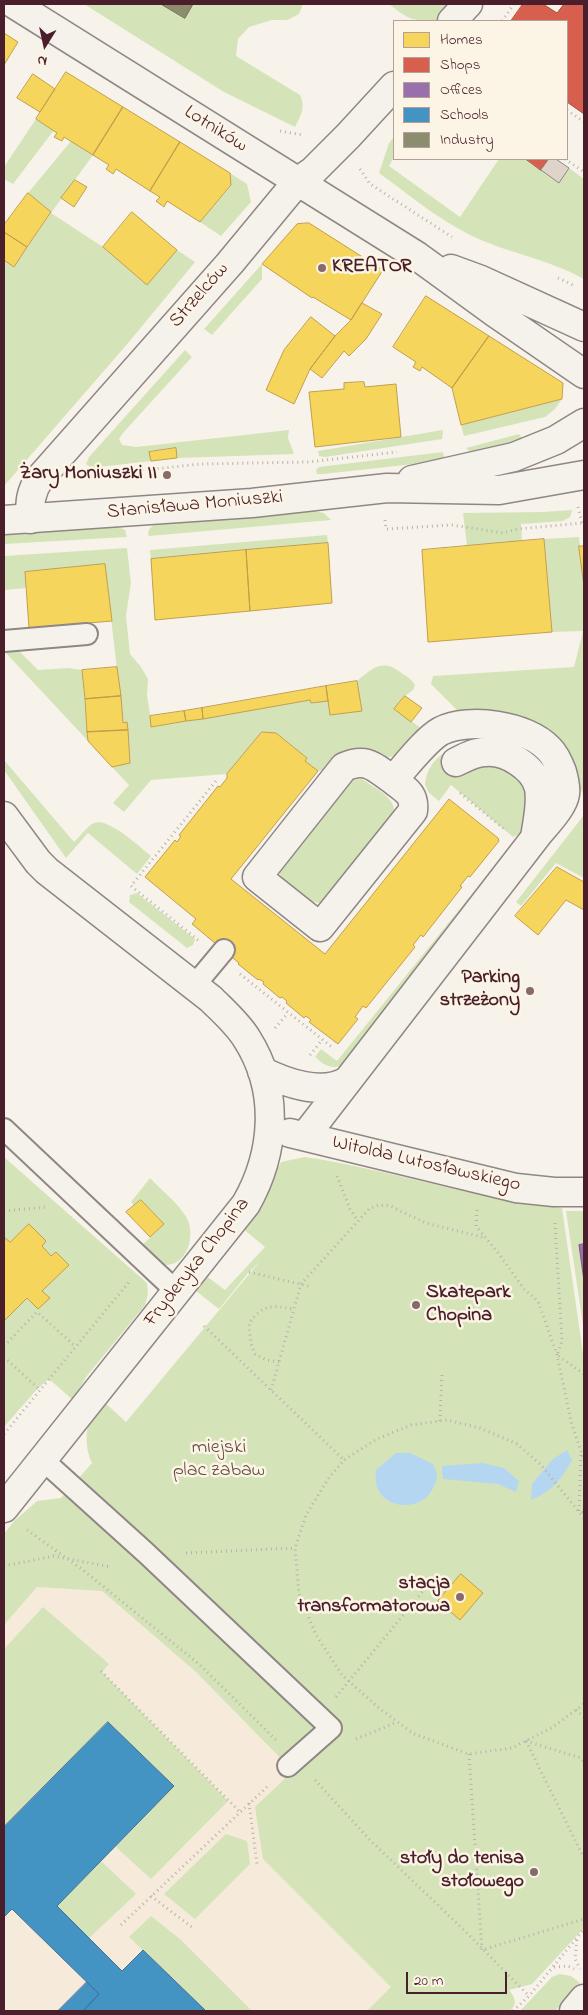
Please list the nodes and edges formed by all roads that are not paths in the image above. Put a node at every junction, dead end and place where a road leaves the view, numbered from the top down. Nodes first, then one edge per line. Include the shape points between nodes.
1 (14, 4) edge
2 (468, 4) edge
3 (453, 20) edge
4 (393, 88) edge
5 (297, 182) junction
6 (417, 256) junction
7 (584, 327) edge
8 (584, 374) edge
9 (584, 423) edge
10 (584, 475) edge
11 (386, 501) junction
12 (17, 520) edge
13 (87, 634) dead end
14 (4, 641) edge
15 (456, 762) dead end
16 (393, 780) junction
17 (4, 816) edge
18 (534, 838) junction
19 (221, 953) road end
20 (194, 986) junction
21 (262, 1071) junction
22 (347, 1081) junction
23 (4, 1129) edge
24 (270, 1132) junction
25 (305, 1136) junction
26 (584, 1192) edge
27 (177, 1292) junction
28 (43, 1460) junction
29 (4, 1508) edge
30 (288, 1766) road end
31 (584, 1999) edge
32 (574, 2011) edge

1 - 5 street, Lotników
2 - 3 street
4 - 5 street, Strzelców via 357,143
5 - 6 street, Lotników
5 - 12 street, Strzelców via 224,270 40,478
6 - 7 street, Lotników via 481,280
6 - 8 street, Lotników
9 - 11 street, Stanisława Moniuszki via 556,440 514,457 449,470
10 - 11 street, Stanisława Moniuszki via 499,490
11 - 12 street, Stanisława Moniuszki via 242,503
13 - 14 lane
15 - 18 street via 473,754 491,752 506,755 531,774 540,794
16 - 16 street via 370,763 355,762 344,767 257,876 268,897 320,928 413,811 411,794
16 - 18 street via 443,730 467,725 493,725 534,737 544,743 559,764 565,794 561,805
17 - 20 street, Fryderyka Chopina via 48,871
18 - 22 street
19 - 20 lane
20 - 21 street, Fryderyka Chopina via 242,1031
21 - 22 street via 292,1083 310,1086 331,1087
21 - 24 street, Fryderyka Chopina
22 - 25 street
23 - 27 lane
24 - 25 street, Witolda Lutosławskiego
24 - 27 street, Fryderyka Chopina via 262,1171 246,1204
25 - 26 street, Witolda Lutosławskiego via 516,1188
27 - 28 street, Fryderyka Chopina
28 - 29 street, Fryderyka Chopina
28 - 30 lane via 331,1728
31 - 32 street

